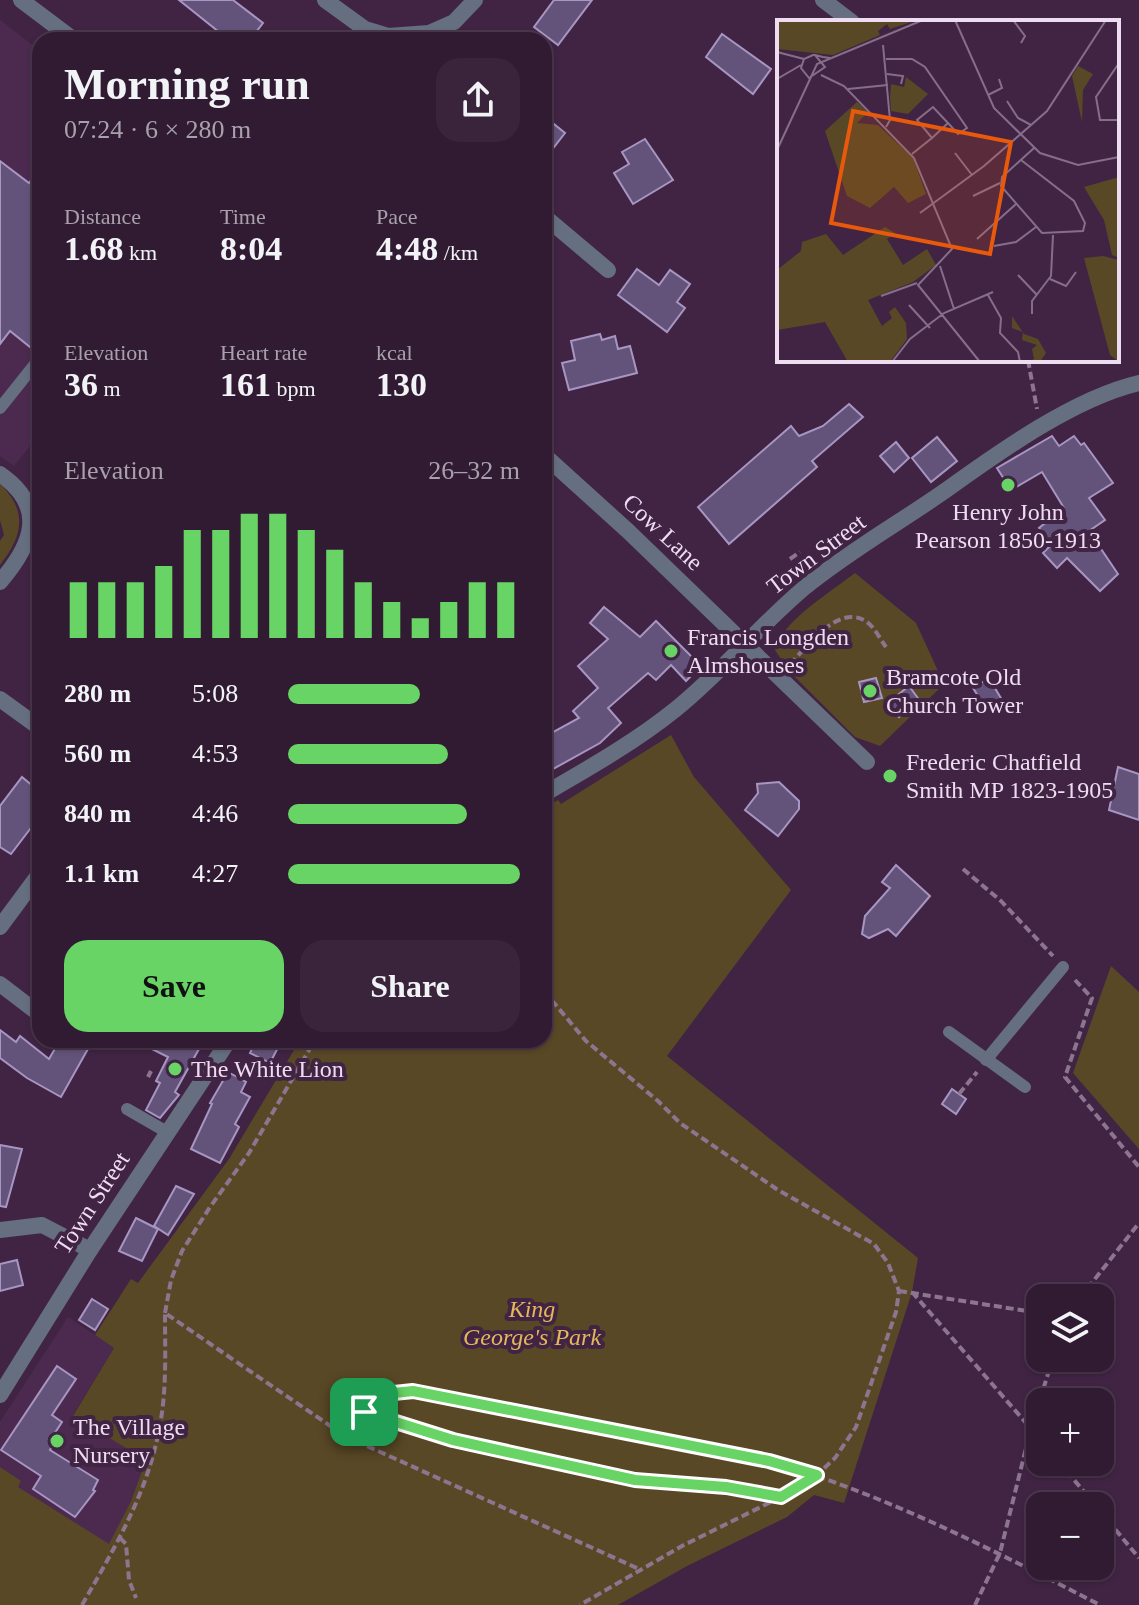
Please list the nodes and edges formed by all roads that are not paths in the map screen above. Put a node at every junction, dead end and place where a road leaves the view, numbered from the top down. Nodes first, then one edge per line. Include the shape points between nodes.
1 (21, 0) edge
2 (325, 0) edge
3 (475, 0) edge
4 (823, 0) edge
5 (849, 20) edge
6 (63, 32) edge
7 (375, 32) edge
8 (438, 32) edge
9 (552, 223) edge
10 (608, 270) dead end
11 (32, 368) edge
12 (1139, 383) edge
13 (0, 408) edge
14 (552, 462) edge
15 (0, 474) edge
16 (32, 509) edge
17 (32, 522) edge
18 (0, 582) edge
19 (746, 645) junction
20 (0, 699) edge
21 (32, 722) edge
22 (867, 762) dead end
23 (552, 789) edge
24 (32, 884) edge
25 (0, 927) edge
26 (1063, 967) road end
27 (0, 984) edge
28 (32, 1008) edge
29 (949, 1032) dead end
30 (224, 1048) edge
31 (986, 1060) junction
32 (1025, 1087) dead end
33 (127, 1109) dead end
34 (167, 1132) junction
35 (0, 1230) edge
36 (90, 1250) junction
37 (0, 1395) edge

1 - 6 street
2 - 7 street
3 - 8 street
4 - 5 street
9 - 10 street
11 - 13 lane
12 - 19 street, Town Street via 1097,397 989,459 817,578
14 - 19 street, Cow Lane
15 - 16 street
17 - 18 street via 29,540
19 - 22 street, Cow Lane
19 - 23 street, Town Street via 676,709
20 - 21 street
24 - 25 street
26 - 31 lane
27 - 28 street
29 - 31 lane
30 - 34 street, Town Street
31 - 32 lane
33 - 34 lane
34 - 36 street, Town Street
35 - 36 street via 42,1225
36 - 37 street, Town Street

